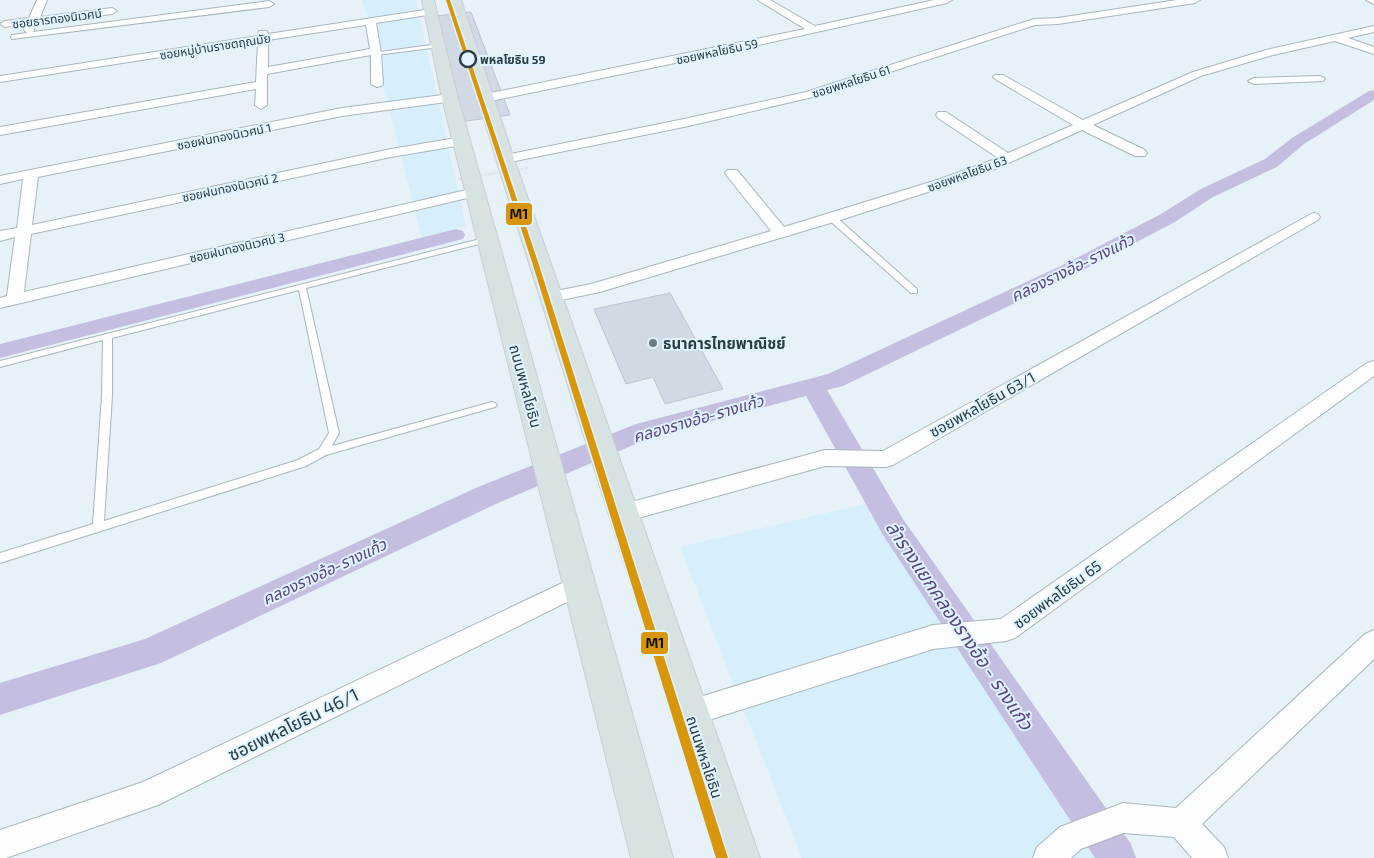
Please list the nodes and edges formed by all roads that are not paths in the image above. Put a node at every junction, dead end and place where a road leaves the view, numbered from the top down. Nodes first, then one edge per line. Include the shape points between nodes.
1 (42, 0) edge
2 (90, 0) edge
3 (455, 0) edge
4 (763, 0) edge
5 (947, 0) edge
6 (1195, 0) edge
7 (229, 4) edge
8 (269, 4) dead end
9 (430, 6) edge
10 (123, 9) dead end
11 (85, 14) junction
12 (34, 21) junction
13 (371, 22) junction
14 (4, 24) dead end
15 (1374, 29) edge
16 (814, 30) junction
17 (263, 36) junction
18 (1338, 38) junction
19 (438, 46) junction
20 (1374, 51) edge
21 (375, 52) junction
22 (1219, 68) junction
23 (0, 73) edge
24 (999, 77) dead end
25 (1245, 77) junction
26 (263, 78) junction
27 (0, 79) edge
28 (1319, 80) dead end
29 (377, 84) dead end
30 (1274, 88) dead end
31 (450, 98) junction
32 (486, 98) junction
33 (261, 105) dead end
34 (942, 115) dead end
35 (1081, 124) junction
36 (0, 131) edge
37 (462, 141) junction
38 (1140, 153) dead end
39 (1007, 158) junction
40 (505, 159) junction
41 (732, 173) dead end
42 (31, 174) junction
43 (0, 180) edge
44 (475, 192) junction
45 (1313, 217) dead end
46 (832, 218) junction
47 (527, 223) junction
48 (24, 231) junction
49 (486, 233) junction
50 (782, 233) junction
51 (0, 236) edge
52 (302, 287) junction
53 (914, 291) dead end
54 (552, 298) junction
55 (15, 299) junction
56 (0, 303) edge
57 (108, 337) junction
58 (0, 364) edge
59 (1374, 367) edge
60 (492, 405) dead end
61 (323, 452) junction
62 (624, 513) junction
63 (98, 527) junction
64 (0, 558) edge
65 (579, 585) junction
66 (1374, 642) edge
67 (690, 713) junction
68 (1181, 822) junction
69 (0, 845) edge
70 (652, 858) edge
71 (739, 858) edge
72 (1048, 858) edge
73 (1213, 858) edge

1 - 12 street
2 - 11 street
3 - 32 main road, ถนนพหลโยธิน
4 - 16 street
5 - 16 street, ซอยพหลโยธิน 59
6 - 40 street, ซอยพหลโยธิน 61 via 1034,22 809,95
7 - 8 street
7 - 12 street via 21,37
9 - 13 street, ซอยหมู่บ้านราชตฤณมัย
9 - 17 street, ซอยหมู่บ้านราชตฤณมัย
9 - 19 main road, ถนนพหลโยธิน
10 - 11 street, ซอยธารทองนิเวศน์
11 - 12 street, ซอยธารทองนิเวศน์
12 - 14 street, ซอยธารทองนิเวศน์
13 - 17 street, ซอยหมู่บ้านราชตฤณมัย
13 - 21 street
15 - 18 street, ซอยพหลโยธิน 63
16 - 32 street, ซอยพหลโยธิน 59
17 - 23 street, ซอยหมู่บ้านราชตฤณมัย
17 - 26 street
17 - 27 street, ซอยหมู่บ้านราชตฤณมัย
18 - 20 street
18 - 22 street, ซอยพหลโยธิน 63 via 1270,52
19 - 21 lane
19 - 31 main road, ถนนพหลโยธิน
21 - 26 street
21 - 29 street
22 - 25 street
22 - 35 street, ซอยพหลโยธิน 63 via 1197,74
24 - 35 street
25 - 28 street
25 - 30 street
26 - 33 street
26 - 36 street
31 - 37 main road, ถนนพหลโยธิน
31 - 42 street, ซอยฝนทองนิเวศน์ 1 via 342,112
32 - 40 main road, ถนนพหลโยธิน
34 - 39 street
35 - 38 street
35 - 39 street, ซอยพหลโยธิน 63
37 - 44 main road, ถนนพหลโยธิน
37 - 48 street, ซอยฝนทองนิเวศน์ 2 via 391,153
39 - 46 street, ซอยพหลโยธิน 63 via 945,182
40 - 47 main road, ถนนพหลโยธิน
41 - 50 street
42 - 43 street, ซอยฝนทองนิเวศน์ 1
42 - 48 street
44 - 49 main road, ถนนพหลโยธิน
44 - 55 street, ซอยฝนทองนิเวศน์ 3
45 - 62 street, ซอยพหลโยธิน 63/1 via 886,459 825,458
46 - 50 street, ซอยพหลโยธิน 63
46 - 53 lane
47 - 49 main road
47 - 54 main road, ถนนพหลโยธิน
48 - 51 street, ซอยฝนทองนิเวศน์ 2
48 - 55 street
49 - 52 lane
49 - 65 main road, ถนนพหลโยธิน
50 - 54 street, ซอยพหลโยธิน 63
52 - 57 lane
52 - 61 lane via 334,433
54 - 62 main road, ถนนพหลโยธิน
55 - 56 street, ซอยฝนทองนิเวศน์ 3
57 - 58 lane
57 - 63 lane
59 - 67 street, ซอยพหลโยธิน 65 via 1006,630 932,637
60 - 61 lane
61 - 63 lane via 302,463
62 - 67 main road, ถนนพหลโยธิน
63 - 64 lane
65 - 69 street, ซอยพหลโยธิน 46/1 via 148,795
65 - 70 main road, ถนนพหลโยธิน
66 - 68 street
67 - 71 main road, ถนนพหลโยธิน
68 - 72 street via 1123,818 1071,838
68 - 73 street

